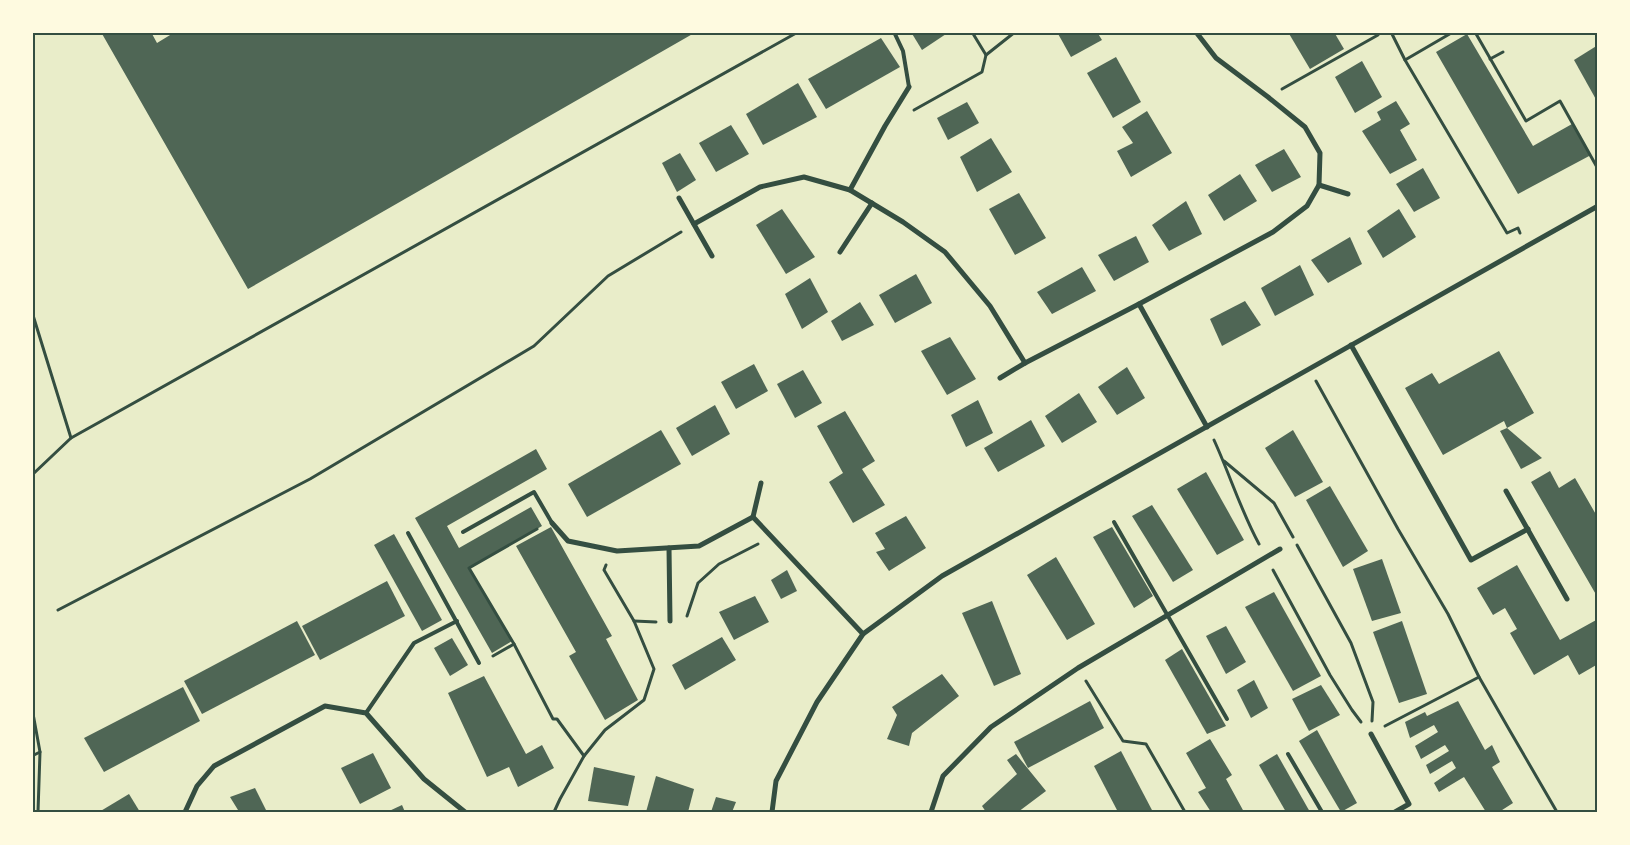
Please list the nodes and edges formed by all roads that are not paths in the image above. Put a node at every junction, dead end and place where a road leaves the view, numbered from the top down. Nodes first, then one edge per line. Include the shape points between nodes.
1 (894, 32) edge
2 (1196, 32) edge
3 (909, 87) joint
4 (1319, 185) junction
5 (850, 190) junction
6 (1348, 194) dead end
7 (679, 198) dead end
8 (872, 203) junction
9 (1598, 206) edge
10 (694, 224) junction
11 (840, 252) dead end
12 (712, 256) dead end
13 (1139, 304) junction
14 (1351, 345) junction
15 (1025, 363) junction
16 (1000, 378) dead end
17 (1207, 427) junction
18 (761, 483) dead end
19 (1506, 491) dead end
20 (753, 517) junction
21 (1114, 522) dead end
22 (552, 523) joint
23 (1528, 530) junction
24 (408, 532) dead end
25 (463, 532) dead end
26 (669, 548) junction
27 (1280, 549) dead end
28 (1567, 599) dead end
29 (1167, 614) junction
30 (670, 620) road end
31 (456, 621) junction
32 (863, 634) junction
33 (479, 664) road end
34 (366, 714) junction
35 (1227, 719) dead end
36 (1371, 734) road end
37 (1288, 754) dead end
38 (185, 812) edge
39 (465, 812) edge
40 (772, 812) edge
41 (931, 812) edge
42 (1322, 812) edge
43 (1395, 812) edge

1 - 3 lane via 903,51
2 - 4 street via 1216,58 1305,127 1320,153
3 - 5 street
4 - 6 street
4 - 13 street via 1307,206 1272,232
5 - 8 street
5 - 10 street via 804,177 760,187
7 - 10 street
8 - 11 street
8 - 15 street via 945,252 990,306
9 - 14 street
10 - 12 street
13 - 15 street
13 - 17 street
14 - 17 street
14 - 23 street via 1471,560
15 - 16 street
17 - 32 street via 942,576
18 - 20 street
19 - 23 street
20 - 26 street via 699,546
20 - 32 street
21 - 29 lane
22 - 25 lane via 534,492
22 - 26 street via 568,540 617,551
23 - 28 street
24 - 31 lane
26 - 30 street
27 - 29 street
29 - 35 lane
29 - 41 street via 991,726 943,776
31 - 33 lane
31 - 34 lane via 414,643
32 - 40 street via 817,702 776,781
34 - 38 street via 325,706 214,766 196,786
34 - 39 street via 424,779
36 - 43 street via 1409,804
37 - 42 lane

